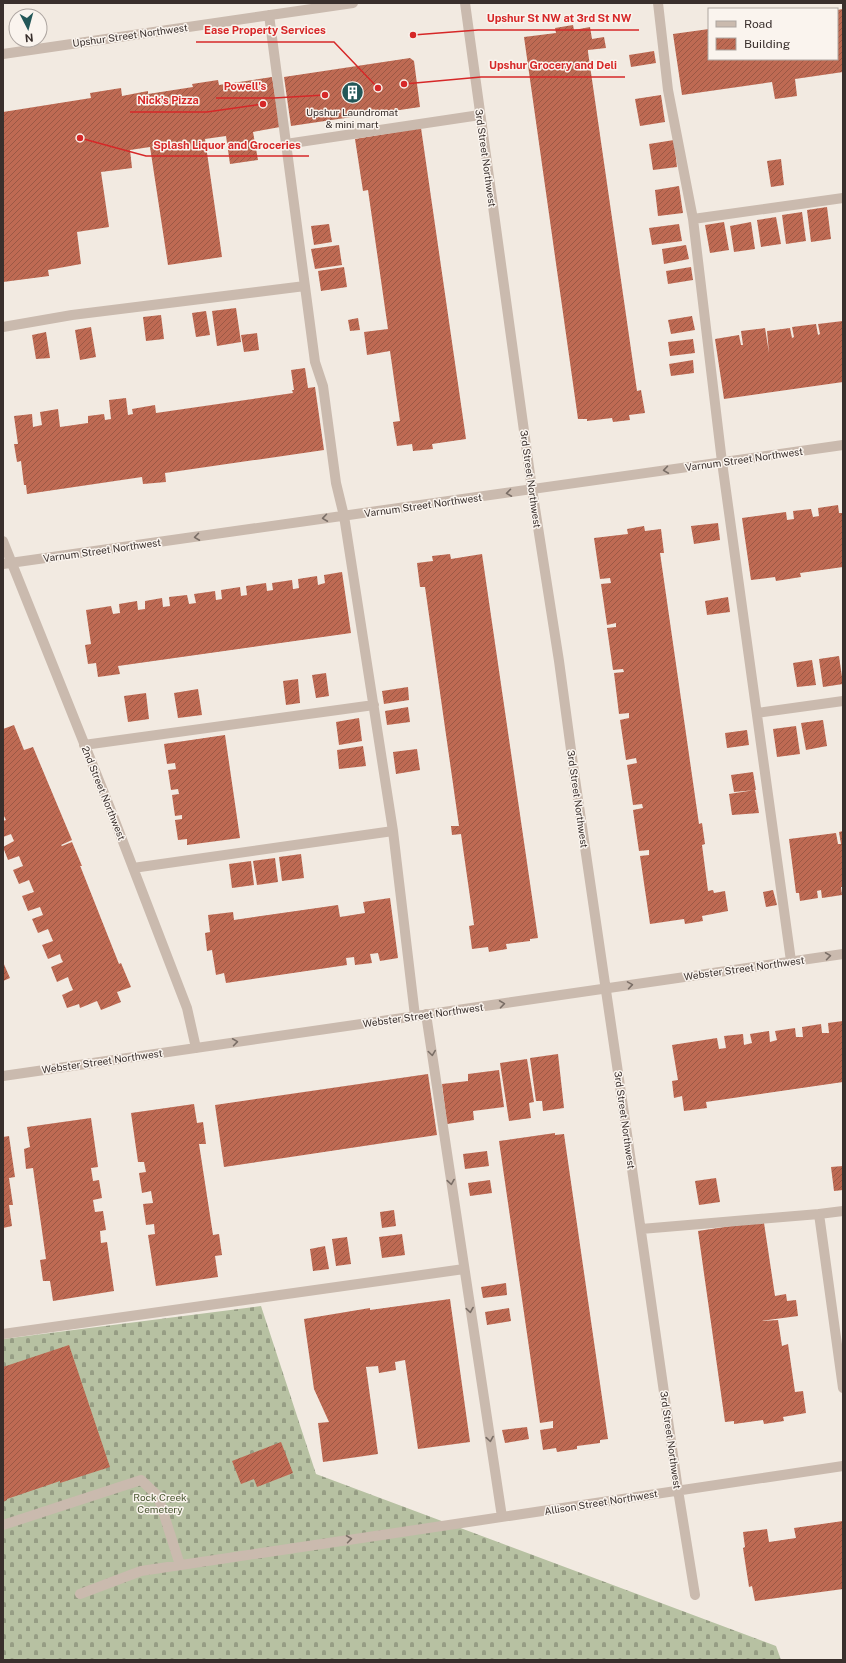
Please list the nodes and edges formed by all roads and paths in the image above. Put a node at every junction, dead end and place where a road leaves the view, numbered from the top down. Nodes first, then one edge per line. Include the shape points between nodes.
1 (353, 3) edge
2 (465, 3) edge
3 (658, 3) edge
4 (269, 15) junction
5 (3, 54) edge
6 (480, 115) junction
7 (286, 144) junction
8 (843, 198) edge
9 (693, 219) junction
10 (305, 286) junction
11 (3, 327) edge
12 (843, 444) edge
13 (722, 462) junction
14 (532, 489) junction
15 (344, 516) junction
16 (3, 541) edge
17 (7, 564) edge
18 (843, 701) edge
19 (374, 705) junction
20 (757, 713) junction
21 (84, 745) junction
22 (393, 831) junction
23 (133, 868) junction
24 (843, 954) edge
25 (791, 961) junction
26 (606, 988) junction
27 (426, 1014) junction
28 (415, 1016) junction
29 (196, 1048) junction
30 (3, 1076) edge
31 (843, 1211) edge
32 (819, 1214) junction
33 (641, 1229) junction
34 (464, 1269) junction
35 (3, 1334) edge
36 (843, 1388) edge
37 (843, 1466) edge
38 (678, 1490) junction
39 (502, 1517) junction
40 (3, 1525) edge
41 (180, 1565) junction
42 (80, 1594) dead end
43 (695, 1595) dead end

1 - 4 street, Upshur Street Northwest
2 - 6 street, 3rd Street Northwest
3 - 9 street via 668,90
4 - 5 street, Upshur Street Northwest
4 - 7 street
6 - 7 street
6 - 14 street, 3rd Street Northwest
7 - 10 street
8 - 9 street
9 - 13 street
10 - 11 street via 72,315
10 - 15 street via 315,362 322,386 336,483
12 - 13 street, Varnum Street Northwest
13 -> 14 street, Varnum Street Northwest
13 - 20 street
14 -> 15 street, Varnum Street Northwest
14 - 26 street, 3rd Street Northwest
15 -> 17 street, Varnum Street Northwest
15 - 19 street
16 - 17 street, 2nd Street Northwest
17 - 21 street, 2nd Street Northwest
18 - 20 street
19 - 21 street
19 - 22 street
20 - 25 street
21 - 23 street, 2nd Street Northwest
22 - 23 street
22 - 28 street
23 - 29 street, 2nd Street Northwest via 187,1008
25 -> 24 street, Webster Street Northwest
26 -> 25 street, Webster Street Northwest
27 -> 26 street, Webster Street Northwest
26 - 33 street, 3rd Street Northwest
27 - 28 street, Webster Street Northwest
27 -> 34 street
29 -> 28 street, Webster Street Northwest
29 - 30 street, Webster Street Northwest
31 - 32 street
32 - 33 street
32 - 36 street
33 - 38 street, 3rd Street Northwest
34 - 35 street
34 -> 39 street
37 - 38 street, Allison Street Northwest
38 - 39 street, Allison Street Northwest
38 - 43 street, 3rd Street Northwest
41 -> 39 street, Allison Street Northwest
40 - 41 street via 141,1480 158,1496
41 - 42 street, Allison Street Northwest via 141,1571

